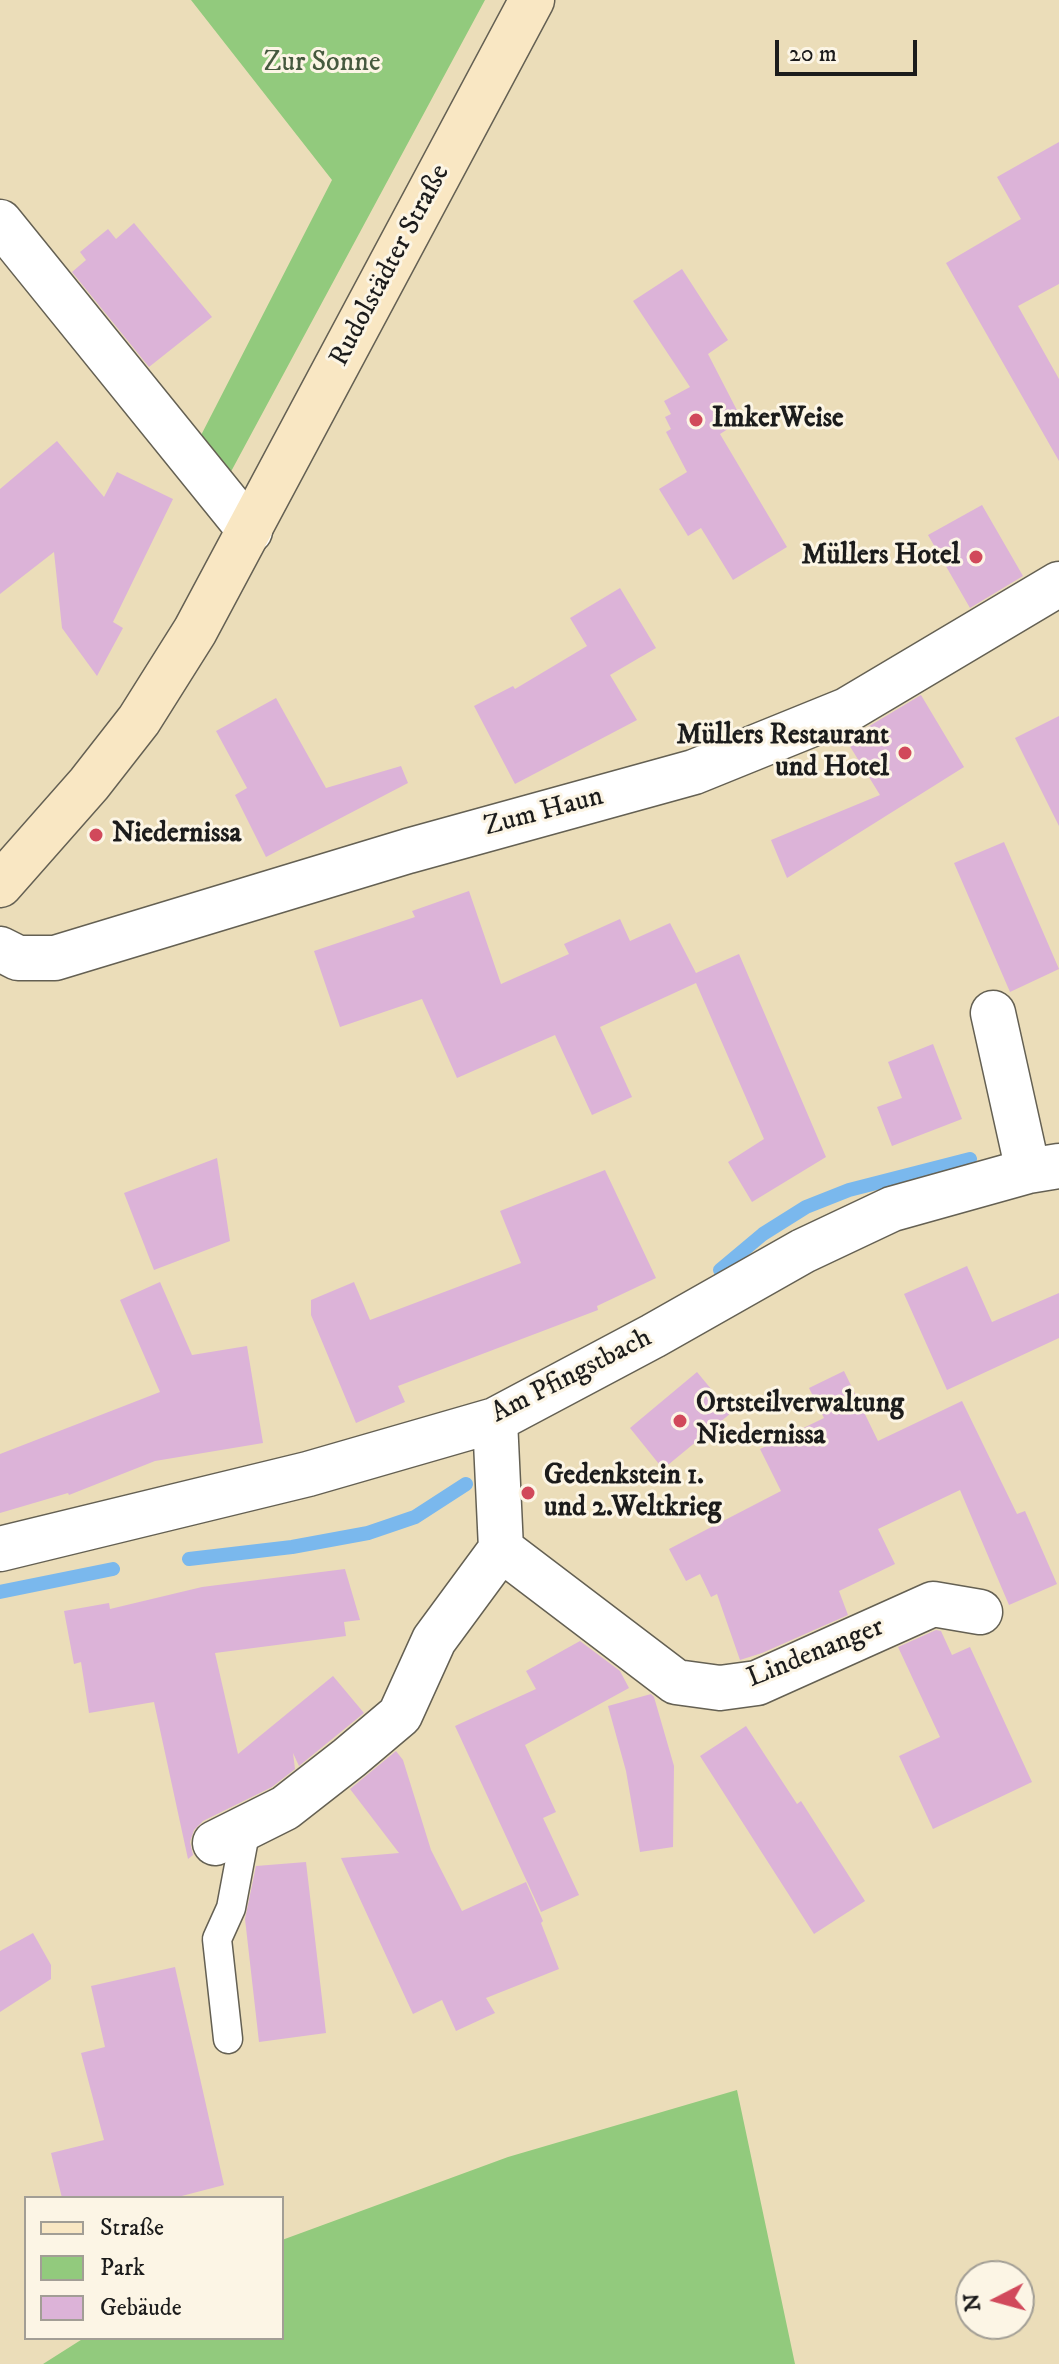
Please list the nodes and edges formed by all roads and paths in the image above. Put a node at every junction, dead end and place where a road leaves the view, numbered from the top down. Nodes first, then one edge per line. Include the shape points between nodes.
1 (532, 0) edge
2 (0, 222) edge
3 (250, 531) junction
4 (1059, 584) edge
5 (0, 885) edge
6 (0, 949) edge
7 (993, 1013) dead end
8 (1043, 1168) edge
9 (495, 1420) junction
10 (0, 1549) edge
11 (501, 1549) junction
12 (980, 1612) dead end
13 (230, 1836) joint
14 (228, 2039) dead end

1 - 3 street, Rudolstädter Straße
2 - 3 street
3 - 5 street, Rudolstädter Straße via 139,720
4 - 6 street, Zum Haun via 847,710 694,772 408,851 55,958 18,958
7 - 8 street, Am Pfingstbach
8 - 9 street, Am Pfingstbach via 892,1209 803,1251
9 - 10 street, Am Pfingstbach via 308,1474
9 - 11 street
11 - 12 street, Lindenanger via 676,1682 720,1688 757,1683 933,1604
11 - 13 street via 434,1640 400,1715 285,1808
13 - 14 lane via 231,1908 217,1939

